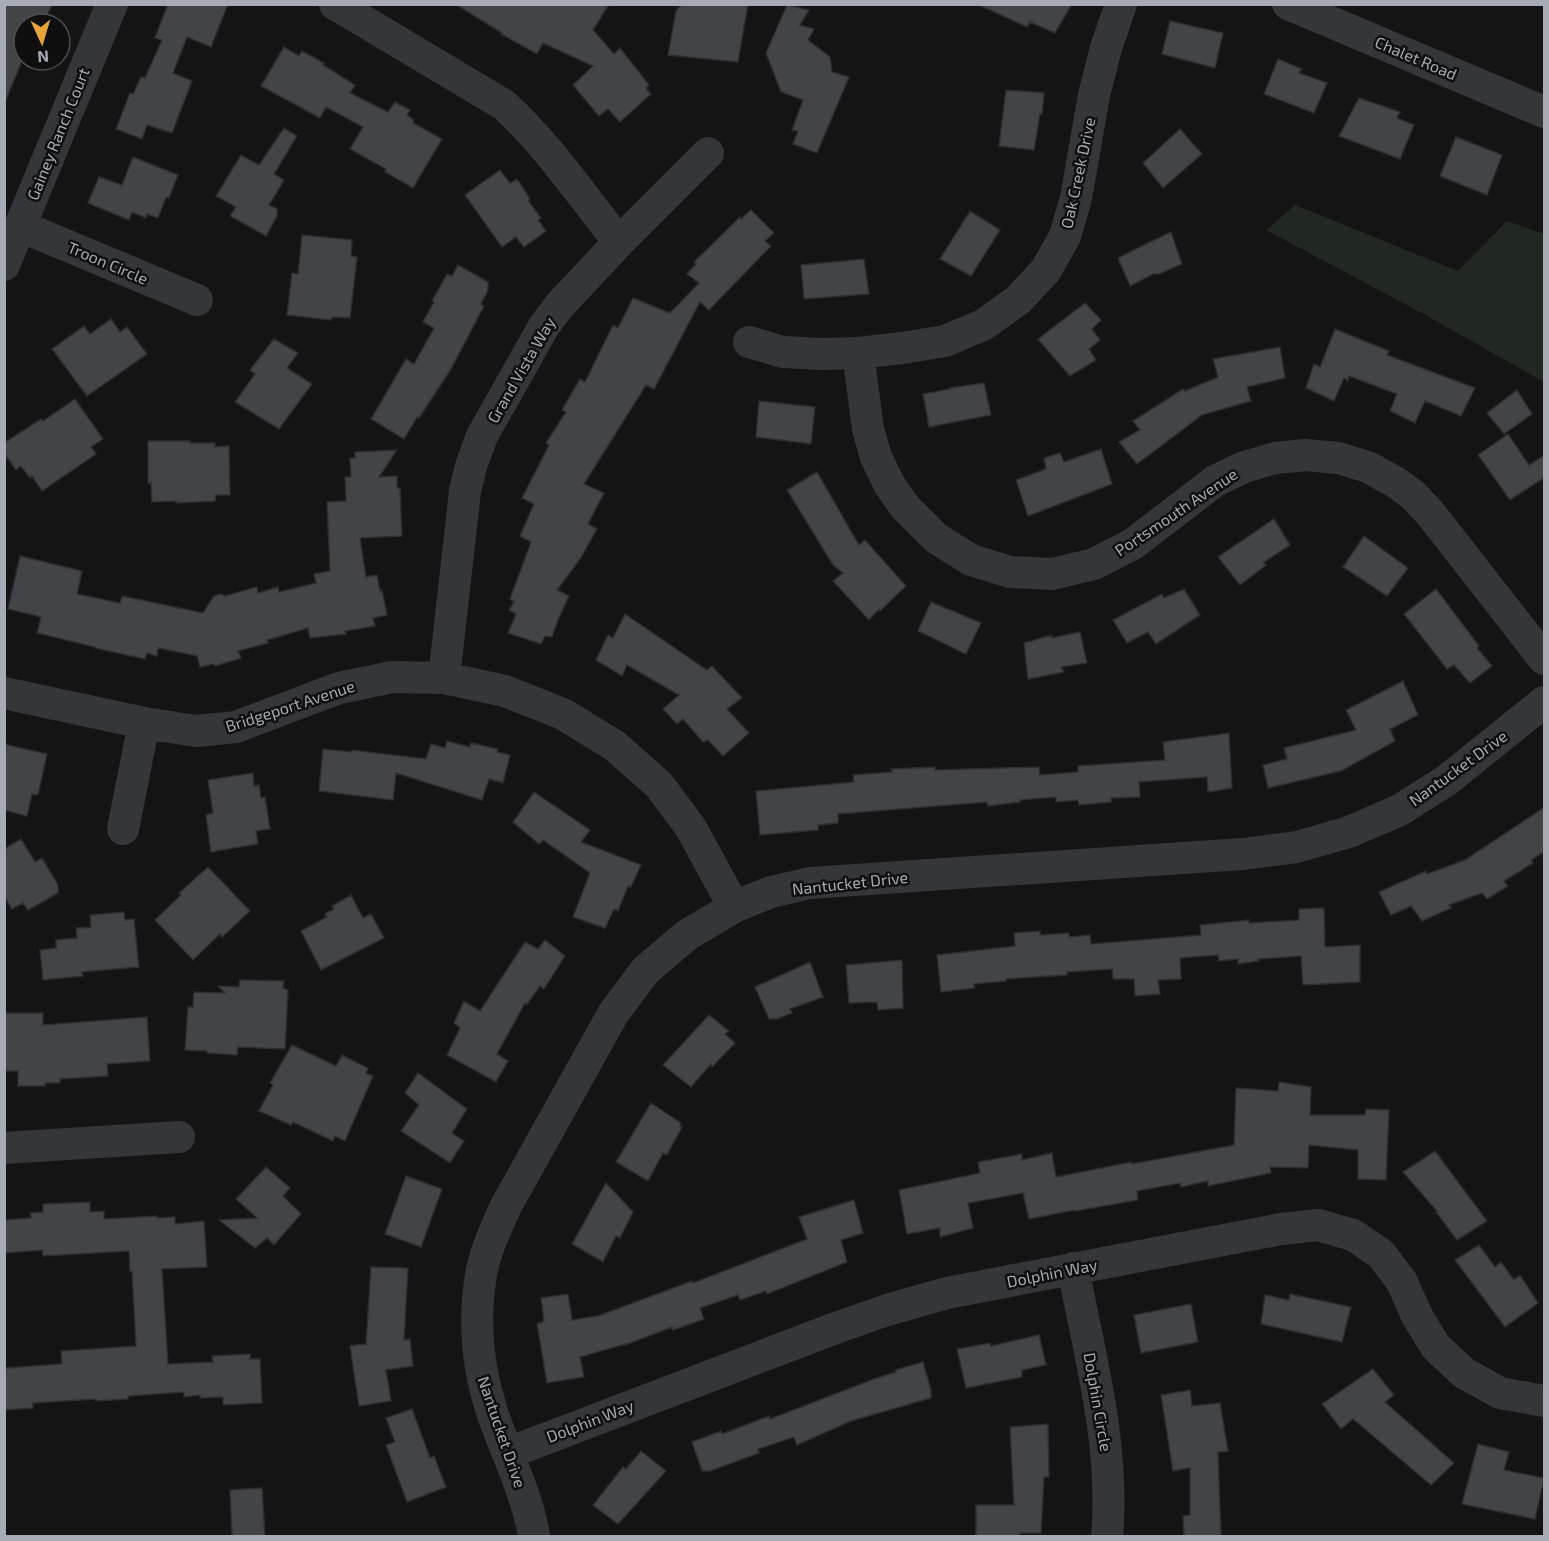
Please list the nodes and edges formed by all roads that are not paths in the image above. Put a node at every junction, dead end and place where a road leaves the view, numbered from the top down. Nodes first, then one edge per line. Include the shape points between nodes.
1 (112, 4) edge
2 (335, 4) edge
3 (1121, 4) edge
4 (1288, 4) edge
5 (1545, 112) edge
6 (708, 153) dead end
7 (20, 226) junction
8 (619, 242) junction
9 (4, 265) edge
10 (197, 300) dead end
11 (749, 342) dead end
12 (858, 353) junction
13 (1545, 659) edge
14 (444, 678) junction
15 (4, 693) edge
16 (1545, 702) edge
17 (144, 723) junction
18 (123, 829) dead end
19 (734, 907) junction
20 (178, 1137) dead end
21 (4, 1149) edge
22 (1073, 1268) junction
23 (1545, 1401) edge
24 (508, 1453) junction
25 (534, 1536) edge
26 (1107, 1536) edge

1 - 7 street, Gainey Ranch Court
2 - 8 street via 504,105 525,124
3 - 12 street, Oak Creek Drive via 1094,95 1074,208 1065,236 1046,270 1018,300 983,325 945,340
4 - 5 street, Chalet Road
6 - 8 street, Grand Vista Way
7 - 9 street, Gainey Ranch Court
7 - 10 street, Troon Circle
8 - 14 street, Grand Vista Way via 544,326 482,436 465,492
11 - 12 street, Oak Creek Drive via 783,352
12 - 13 street, Portsmouth Avenue via 868,429 889,484 905,507 936,538 971,560 1010,572 1052,574 1094,564 1133,544 1215,481 1244,466 1306,454 1338,458 1368,467 1413,495
14 - 17 street, Bridgeport Avenue via 392,677 339,688 236,727 195,731
14 - 19 street, Bridgeport Avenue via 514,694 563,714 615,746 659,785 691,828
15 - 17 street, Bridgeport Avenue
16 - 19 street, Nantucket Drive via 1447,780 1400,810 1349,832 1297,847 1231,855 810,883 771,892
17 - 18 street
19 - 24 street, Nantucket Drive via 687,935 645,971 613,1014 506,1206 492,1239 481,1274 476,1321 480,1369
20 - 21 street
22 - 23 street, Dolphin Way via 1318,1225 1353,1235 1381,1254 1402,1282 1436,1347 1464,1373 1500,1393
22 - 24 street, Dolphin Way via 947,1293 887,1310
22 - 26 street, Dolphin Circle via 1099,1394 1108,1461
24 - 25 street, Nantucket Drive

